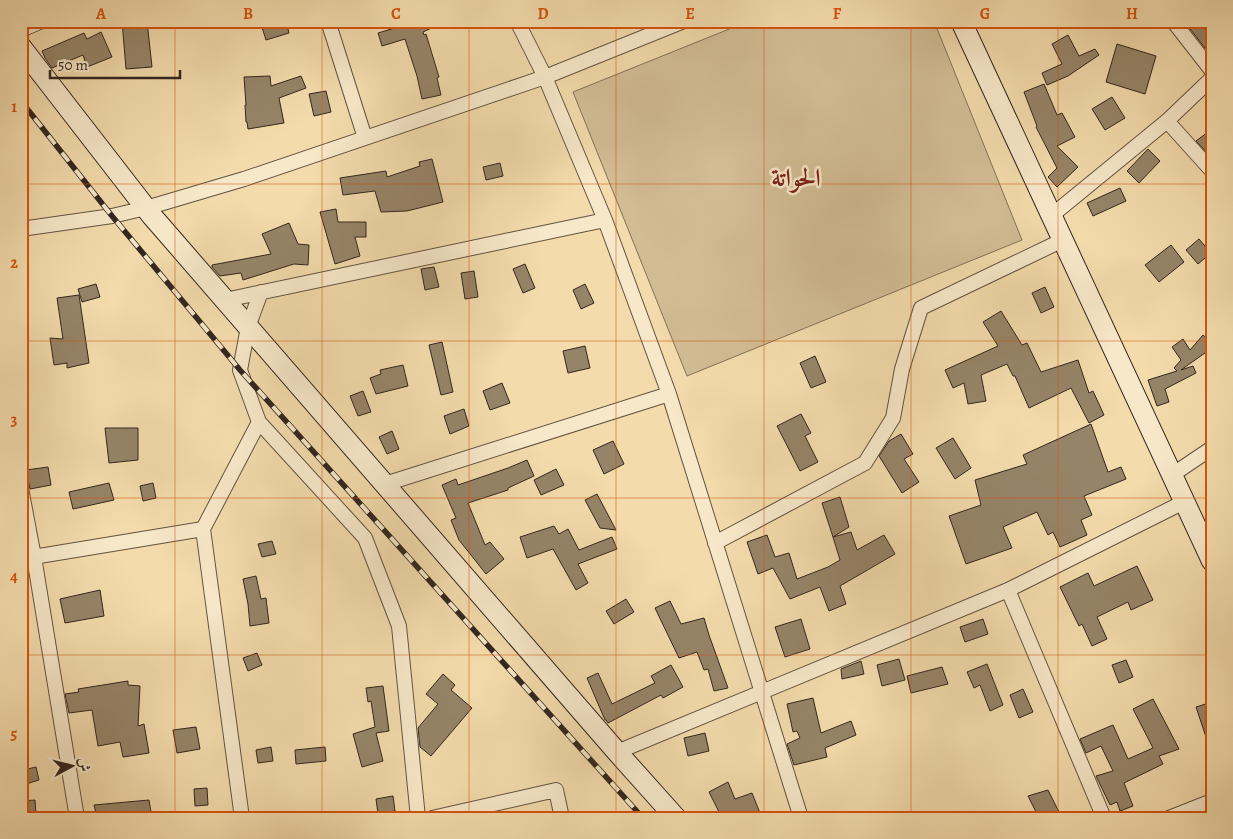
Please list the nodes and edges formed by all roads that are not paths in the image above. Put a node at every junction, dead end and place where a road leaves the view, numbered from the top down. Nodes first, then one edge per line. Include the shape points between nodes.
1 (42, 21) edge
2 (328, 21) edge
3 (517, 21) edge
4 (684, 21) edge
5 (961, 21) edge
6 (1173, 21) edge
7 (21, 30) edge
8 (21, 47) edge
9 (1212, 71) edge
10 (545, 77) junction
11 (1212, 78) edge
12 (1167, 121) junction
13 (365, 138) junction
14 (1212, 171) edge
15 (146, 208) junction
16 (1051, 216) junction
17 (606, 220) junction
18 (21, 229) edge
19 (1063, 240) junction
20 (261, 292) junction
21 (225, 300) junction
22 (248, 327) junction
23 (669, 394) junction
24 (259, 422) junction
25 (1212, 448) edge
26 (1172, 475) junction
27 (385, 484) junction
28 (21, 488) edge
29 (1184, 502) junction
30 (202, 528) junction
31 (715, 543) junction
32 (28, 558) edge
33 (1212, 560) edge
34 (1008, 590) junction
35 (762, 692) junction
36 (617, 752) junction
37 (1212, 801) edge
38 (77, 818) edge
39 (242, 818) edge
40 (418, 818) edge
41 (432, 818) edge
42 (562, 818) edge
43 (676, 818) edge
44 (801, 818) edge
45 (1104, 818) edge
46 (1169, 818) edge

1 - 7 street
2 - 13 street
3 - 10 street
4 - 10 street
5 - 16 street
6 - 9 street
8 - 15 street
10 - 13 street
10 - 17 street
11 - 12 street
12 - 14 street
12 - 16 street
13 - 15 street
15 - 18 street
15 - 21 street
16 - 19 street
17 - 20 street
17 - 23 street
19 - 26 street
19 - 31 street via 921,308 902,369 893,418 865,463
20 - 21 street
20 - 22 street
21 - 22 street
22 - 24 street via 240,370
22 - 27 street
23 - 27 street
23 - 31 street
24 - 30 street
24 - 40 street via 365,538 399,626
25 - 26 street
26 - 29 street
27 - 36 street
28 - 32 street
29 - 33 street
29 - 34 street
30 - 32 street
30 - 39 street
31 - 35 street
32 - 38 street
34 - 35 street
34 - 45 street
35 - 36 street
35 - 44 street
36 - 43 street
37 - 46 street
41 - 42 street via 556,790

